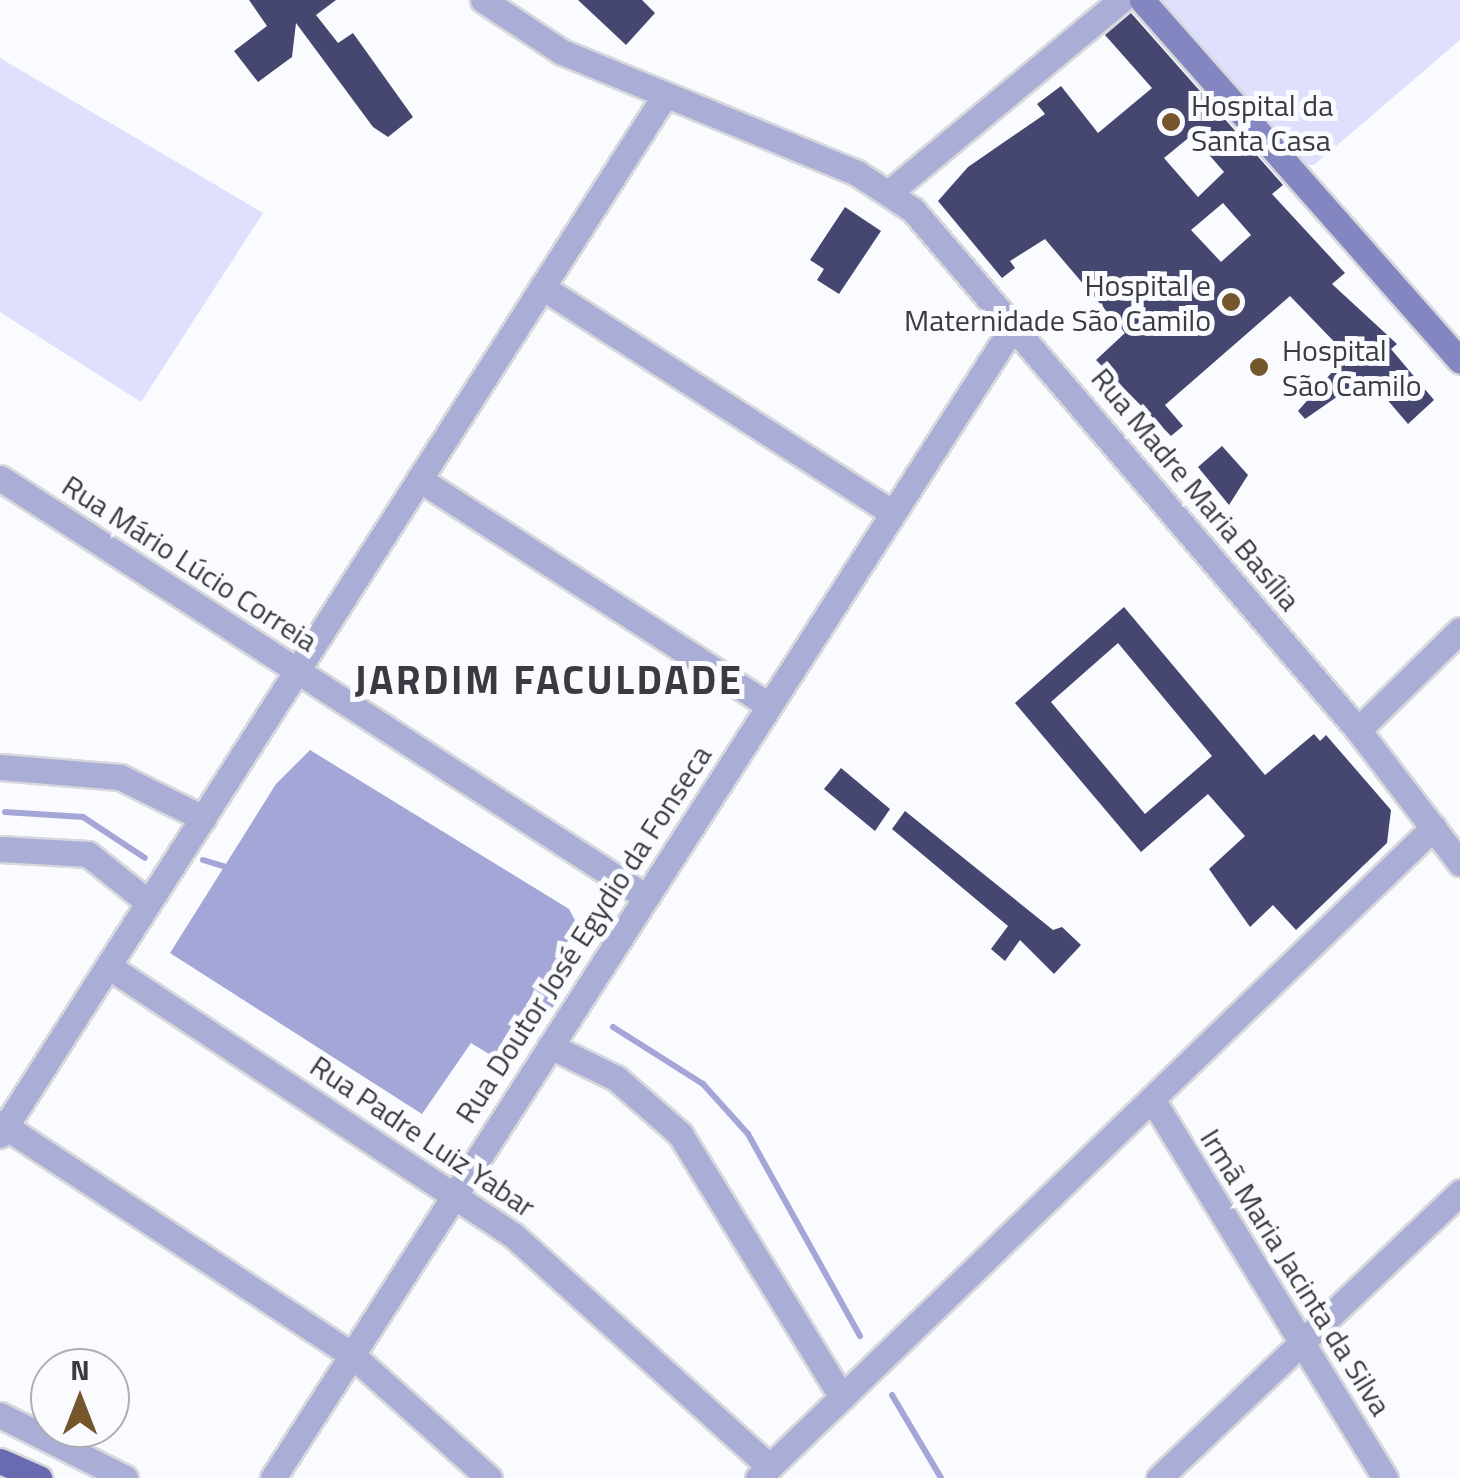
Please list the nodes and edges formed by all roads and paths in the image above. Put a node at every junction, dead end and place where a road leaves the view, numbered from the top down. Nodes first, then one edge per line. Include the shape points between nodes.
1 (484, 0) edge
2 (1121, 0) edge
3 (1142, 0) edge
4 (665, 95) junction
5 (891, 191) junction
6 (542, 286) junction
7 (1014, 325) junction
8 (1460, 361) edge
9 (0, 478) edge
10 (419, 478) junction
11 (893, 513) junction
12 (1460, 630) edge
13 (296, 670) junction
14 (770, 705) junction
15 (1358, 730) junction
16 (0, 767) edge
17 (203, 818) junction
18 (1434, 827) junction
19 (0, 849) edge
20 (1460, 864) edge
21 (646, 897) junction
22 (148, 902) junction
23 (108, 966) junction
24 (550, 1046) junction
25 (1152, 1099) junction
26 (2, 1128) edge
27 (456, 1192) junction
28 (1460, 1192) edge
29 (1300, 1343) junction
30 (352, 1354) junction
31 (842, 1397) junction
32 (0, 1416) edge
33 (0, 1461) edge
34 (764, 1472) edge
35 (38, 1478) edge
36 (125, 1478) edge
37 (273, 1478) edge
38 (489, 1478) edge
39 (1160, 1478) edge
40 (1385, 1478) edge

1 - 4 street, Rua Madre Maria Basília via 562,52
2 - 5 street
3 - 8 main road
4 - 5 street, Rua Madre Maria Basília
4 - 6 street
5 - 7 street, Rua Madre Maria Basília
6 - 10 street
6 - 11 street
7 - 11 street, Rua Doutor José Egydio da Fonseca
7 - 15 street, Rua Madre Maria Basília
9 - 13 street, Rua Mário Lúcio Correia
10 - 13 street
10 - 14 street
11 - 14 street, Rua Doutor José Egydio da Fonseca
12 - 15 street
13 - 17 street
13 - 21 street, Rua Mário Lúcio Correia
14 - 21 street, Rua Doutor José Egydio da Fonseca
15 - 18 street, Rua Madre Maria Basília
16 - 17 street via 120,777
17 - 22 street
18 - 20 street, Rua Madre Maria Basília
18 - 25 street
19 - 22 street via 88,854
21 - 24 street, Rua Doutor José Egydio da Fonseca
22 - 23 street
23 - 26 street
23 - 27 street, Rua Padre Luiz Yabar
24 - 27 street, Rua Doutor José Egydio da Fonseca
24 - 31 street via 616,1078 680,1134
25 - 29 street, Irmã Maria Jacinta da Silva
25 - 31 street
26 - 30 street
27 - 30 street, Rua Doutor José Egydio da Fonseca
27 - 34 street, Rua Padre Luiz Yabar
28 - 29 street
29 - 39 street
29 - 40 street, Irmã Maria Jacinta da Silva
30 - 37 street, Rua Doutor José Egydio da Fonseca
30 - 38 street
31 - 34 street
32 - 36 street
33 - 35 main road

